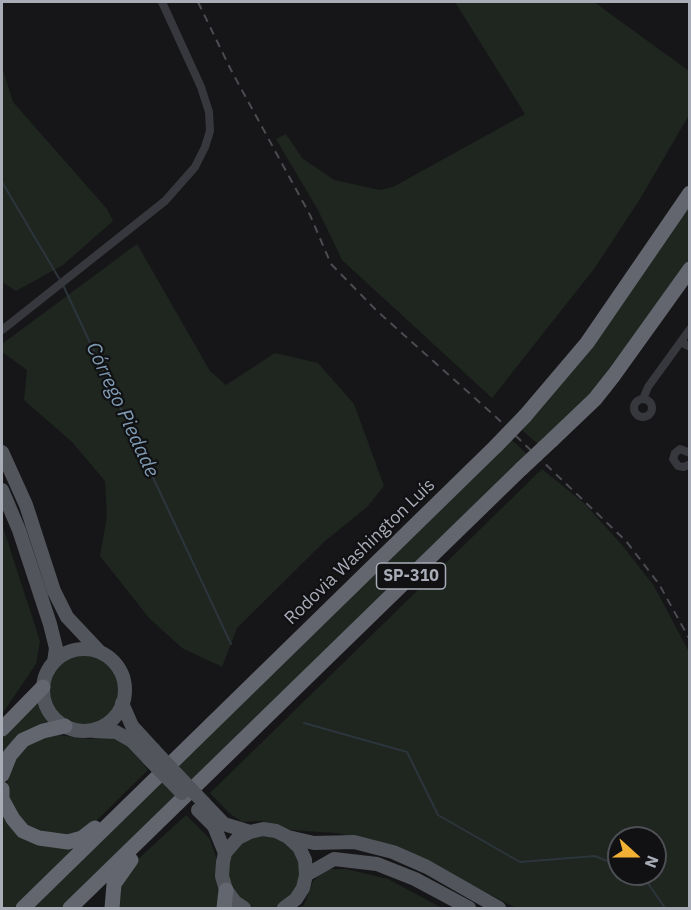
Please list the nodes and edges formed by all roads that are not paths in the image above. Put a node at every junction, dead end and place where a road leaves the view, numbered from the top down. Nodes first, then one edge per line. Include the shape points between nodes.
1 (162, 2) edge
2 (690, 193) edge
3 (690, 269) edge
4 (690, 329) edge
5 (2, 330) edge
6 (681, 342) junction
7 (690, 347) edge
8 (644, 399) dead end
9 (2, 452) edge
10 (690, 453) edge
11 (690, 464) edge
12 (2, 490) edge
13 (99, 651) junction
14 (54, 662) junction
15 (43, 687) junction
16 (122, 704) junction
17 (64, 726) junction
18 (2, 729) edge
19 (89, 730) junction
20 (151, 754) junction
21 (175, 760) junction
22 (2, 775) edge
23 (199, 783) junction
24 (2, 789) edge
25 (200, 805) junction
26 (250, 832) junction
27 (288, 837) junction
28 (225, 853) junction
29 (306, 874) junction
30 (226, 890) junction
31 (22, 909) edge
32 (70, 909) edge
33 (112, 909) edge
34 (224, 909) edge
35 (244, 909) edge
36 (284, 909) edge
37 (469, 909) edge
38 (499, 909) edge

1 - 5 street via 209,112 210,131 205,147 195,167 165,201
2 - 21 highway, Rodovia Washington Luís / SP-310, bridge via 587,343 525,416
3 - 23 highway, SP-310, bridge via 595,399
4 - 6 street
6 - 7 street
6 - 8 street via 646,389
9 - 13 main road via 26,505 54,591 67,617
10 - 11 street via 680,449 673,459 678,466
12 - 14 main road via 50,624 56,648
13 - 14 main road via 70,651
13 - 16 main road via 110,658 123,679
14 - 15 main road
15 - 17 main road via 49,712
15 - 18 highway
16 - 19 main road via 113,719
16 - 20 main road
17 - 19 main road
17 - 22 highway via 43,730 23,740 10,755
19 - 20 main road via 116,732
20 - 25 main road, bridge
21 - 24 highway via 90,833 68,842 54,843 23,831 2,799
21 - 31 highway, Rodovia Washington Luís / SP-310
23 - 32 highway, SP-310
23 - 33 highway via 122,870 114,884
25 - 26 main road via 224,824
25 - 28 main road
26 - 27 main road via 276,831
26 - 28 main road via 238,838
27 - 29 main road via 299,847
27 - 38 main road via 314,843 354,842 393,852
28 - 30 main road via 222,876
29 - 36 main road via 303,888
29 - 37 main road via 334,859 377,864 415,879
30 - 34 highway
30 - 35 main road

